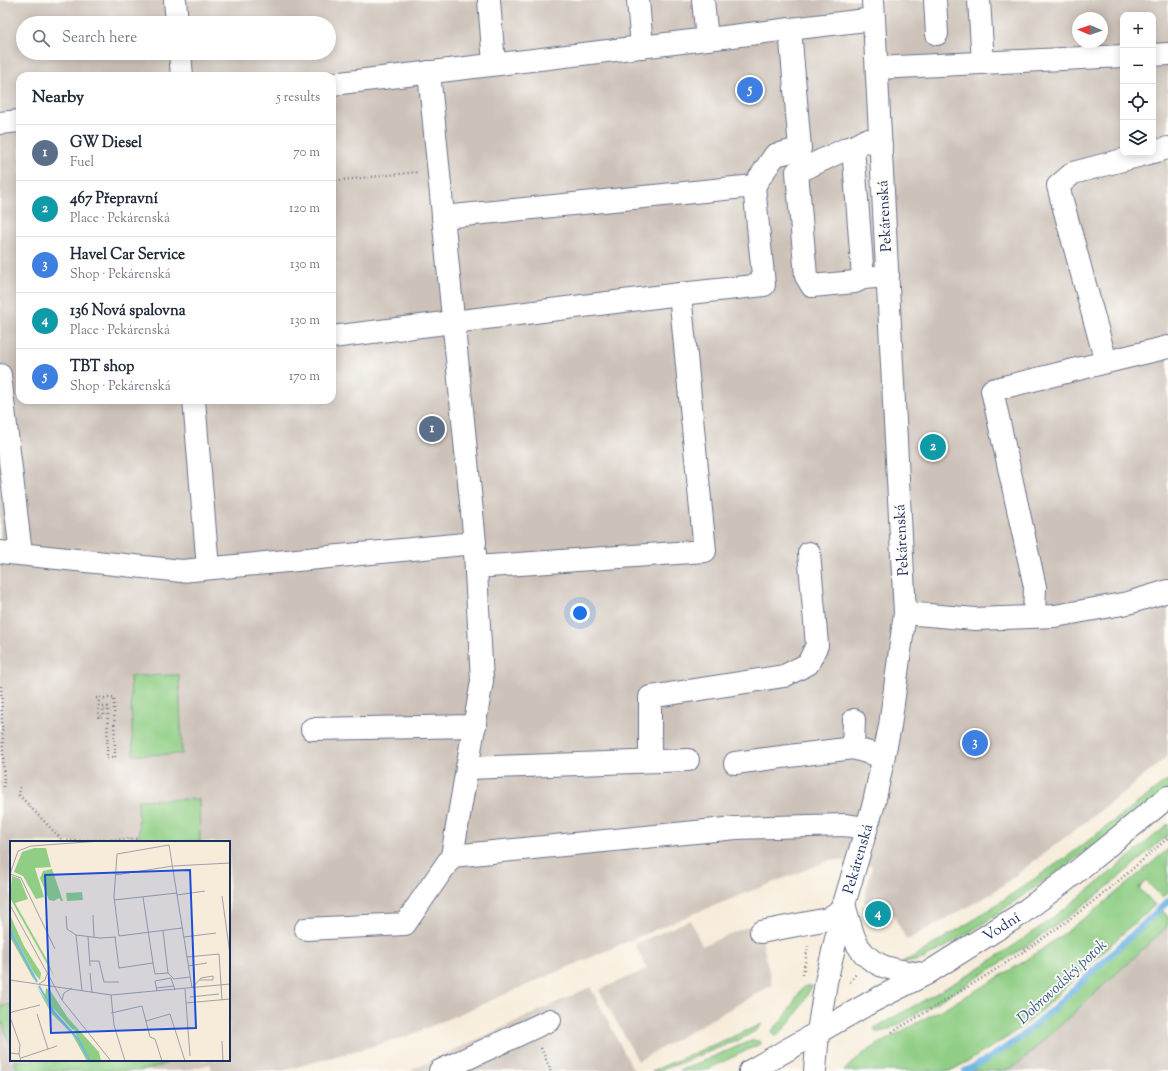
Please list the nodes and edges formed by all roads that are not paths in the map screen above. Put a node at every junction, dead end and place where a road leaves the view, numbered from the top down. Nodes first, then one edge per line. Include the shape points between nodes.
1 (175, 0) edge
2 (488, 0) edge
3 (638, 0) edge
4 (703, 0) edge
5 (856, 0) edge
6 (935, 0) edge
7 (979, 0) edge
8 (874, 9) edge
9 (176, 16) edge
10 (790, 29) junction
11 (937, 34) dead end
12 (707, 39) junction
13 (642, 46) junction
14 (1168, 54) edge
15 (1156, 55) edge
16 (1120, 56) edge
17 (181, 60) edge
18 (983, 62) junction
19 (494, 64) junction
20 (877, 68) junction
21 (182, 72) edge
22 (429, 72) junction
23 (336, 84) edge
24 (16, 121) edge
25 (0, 123) edge
26 (881, 144) junction
27 (854, 147) junction
28 (1168, 148) edge
29 (1156, 151) edge
30 (1138, 156) edge
31 (754, 186) junction
32 (443, 217) junction
33 (888, 276) junction
34 (863, 278) junction
35 (680, 294) junction
36 (452, 322) junction
37 (336, 336) edge
38 (1168, 348) edge
39 (1106, 362) junction
40 (0, 375) edge
41 (194, 404) edge
42 (475, 543) junction
43 (10, 553) edge
44 (809, 553) dead end
45 (476, 567) junction
46 (208, 568) junction
47 (1168, 591) edge
48 (905, 613) junction
49 (1034, 616) junction
50 (854, 720) dead end
51 (474, 726) junction
52 (312, 729) dead end
53 (853, 748) junction
54 (883, 757) junction
55 (688, 760) dead end
56 (650, 761) junction
57 (735, 763) dead end
58 (467, 768) junction
59 (1168, 797) edge
60 (866, 828) junction
61 (452, 856) junction
62 (844, 904) junction
63 (306, 929) dead end
64 (761, 932) dead end
65 (926, 974) junction
66 (550, 1020) dead end
67 (818, 1032) junction
68 (440, 1071) edge
69 (750, 1071) edge
70 (816, 1071) edge

1 - 9 street
2 - 19 street
3 - 13 street
4 - 12 street
5 - 8 street
6 - 11 street
7 - 18 street
8 - 10 street
8 - 20 street, Pekárenská
10 - 12 street
10 - 31 street via 800,149 775,155
12 - 13 street
13 - 19 street
14 - 15 street
16 - 18 street
17 - 21 street
18 - 20 street
19 - 22 street
20 - 26 street, Pekárenská
22 - 23 street
22 - 32 street
24 - 25 street
26 - 27 street via 866,140
26 - 33 street, Pekárenská
27 - 34 street
27 - 34 street via 797,172 806,276 812,286 855,282
28 - 29 street
30 - 39 street via 1073,173 1058,186
31 - 32 street
31 - 35 street via 764,284
32 - 36 street
33 - 34 street
33 - 48 street, Pekárenská
35 - 36 street
35 - 45 street via 705,551
36 - 37 street
36 - 42 street
38 - 39 street
39 - 49 street via 992,390 1035,587
40 - 43 street
41 - 46 street
42 - 45 street
42 - 46 street
43 - 46 street via 182,571
44 - 56 street via 817,645 808,664 784,676 650,697
45 - 51 street via 482,681
47 - 49 street via 1128,603 1055,616
48 - 49 street via 975,619
48 - 54 street, Pekárenská via 890,726
50 - 53 street
51 - 52 street
51 - 58 street
53 - 54 street
53 - 57 street
54 - 60 street, Pekárenská
55 - 56 street
56 - 58 street
58 - 61 street
59 - 65 street, Vodní via 1018,916
60 - 61 street via 844,825 736,828
60 - 62 street, Pekárenská
61 - 63 street via 406,924
62 - 64 street via 828,919
62 - 65 street via 854,938 876,964 892,970
62 - 67 street, Pekárenská via 826,982
65 - 67 street, Vodní
66 - 68 street
67 - 69 street, Vodní
67 - 70 street, Pekárenská

